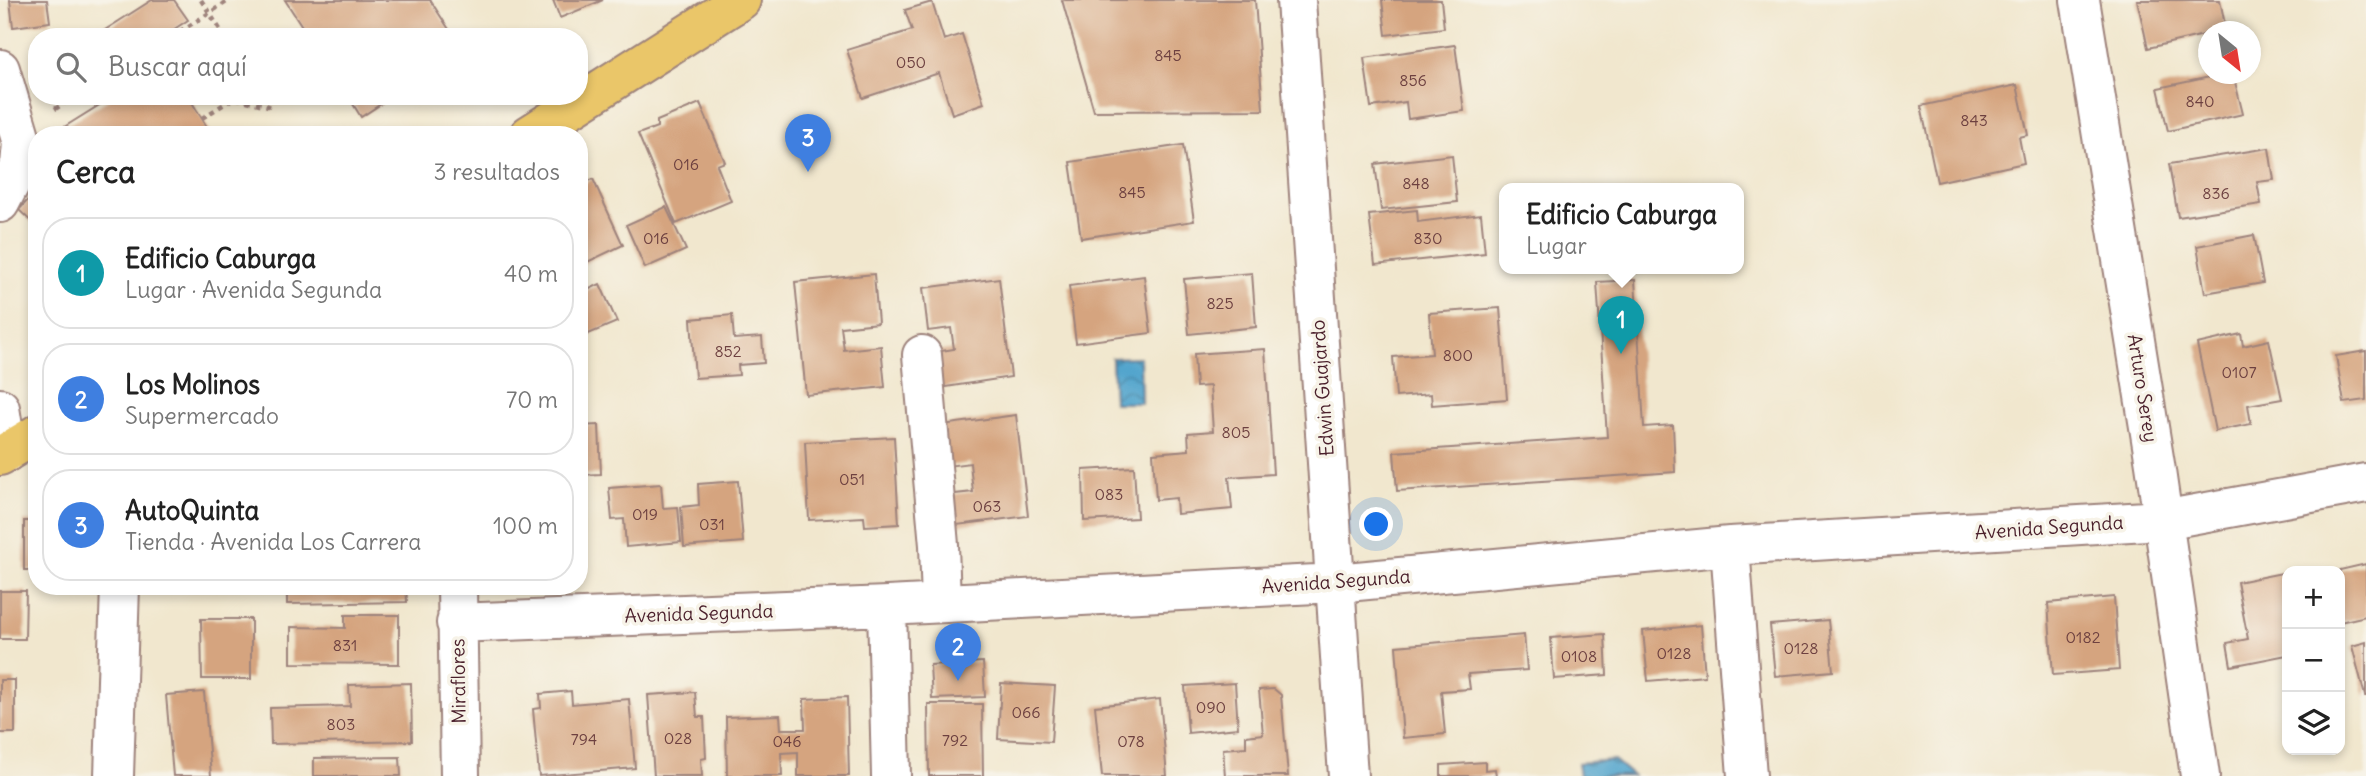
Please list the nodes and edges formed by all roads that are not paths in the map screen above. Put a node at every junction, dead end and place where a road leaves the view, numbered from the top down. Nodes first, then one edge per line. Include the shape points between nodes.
1 (741, 0) edge
2 (1296, 0) edge
3 (2080, 0) edge
4 (2, 73) edge
5 (588, 97) edge
6 (576, 105) edge
7 (543, 126) edge
8 (0, 203) edge
9 (922, 355) dead end
10 (0, 408) edge
11 (15, 447) edge
12 (2366, 483) edge
13 (2163, 520) junction
14 (1730, 546) junction
15 (1336, 583) junction
16 (120, 595) edge
17 (941, 602) junction
18 (457, 605) edge
19 (887, 606) junction
20 (114, 776) edge
21 (460, 776) edge
22 (891, 776) edge
23 (1348, 776) edge
24 (1747, 776) edge
25 (2200, 776) edge

1 - 5 main road
2 - 15 street, Edwin Guajardo
3 - 13 street, Arturo Serey
4 - 8 street via 22,143 20,165
6 - 7 main road
9 - 17 street
10 - 11 street
12 - 13 street, Avenida Segunda
13 - 14 street, Avenida Segunda
13 - 25 street, Arturo Serey
14 - 15 street, Avenida Segunda
14 - 24 street
15 - 17 street, Avenida Segunda
15 - 23 street, Edwin Guajardo
16 - 20 street
17 - 19 street, Avenida Segunda
18 - 19 street, Avenida Segunda
18 - 21 street, Miraflores
19 - 22 street

